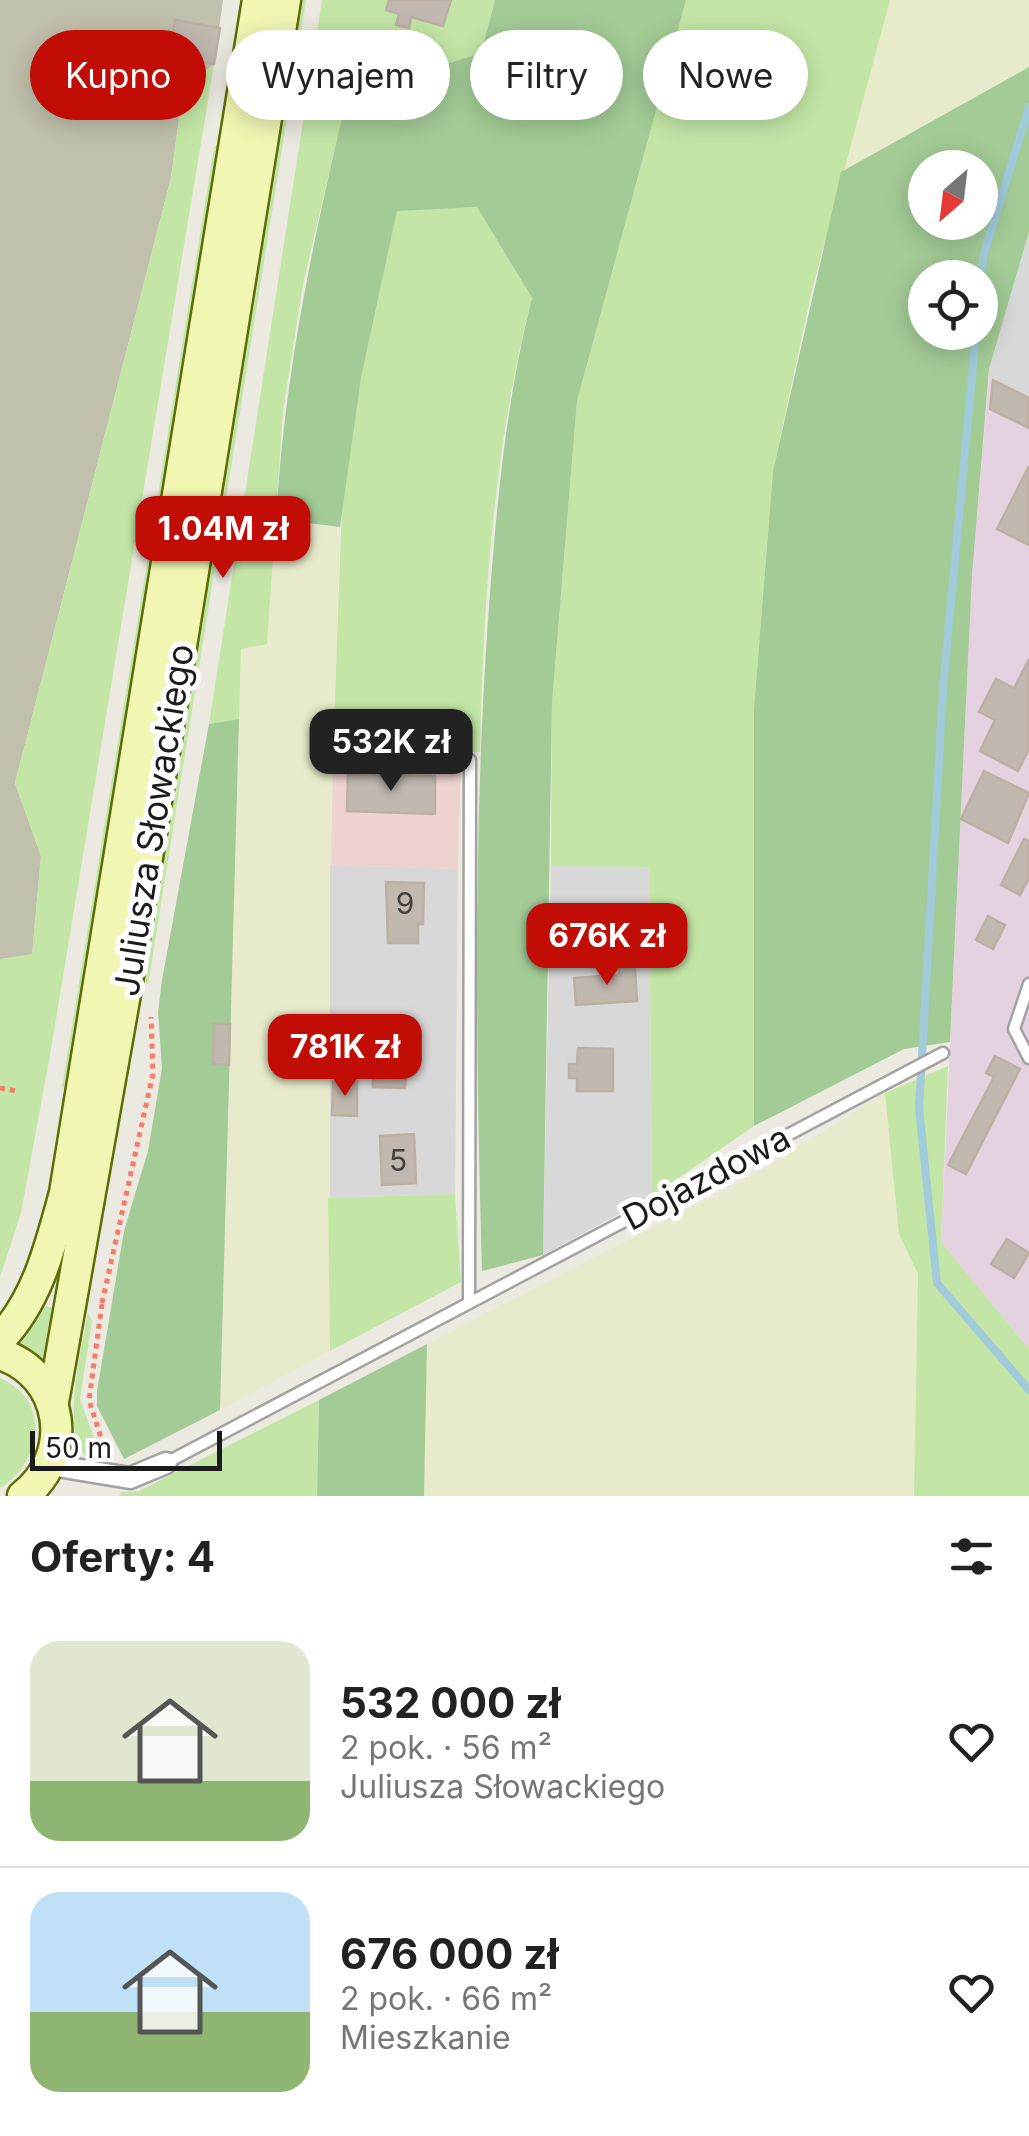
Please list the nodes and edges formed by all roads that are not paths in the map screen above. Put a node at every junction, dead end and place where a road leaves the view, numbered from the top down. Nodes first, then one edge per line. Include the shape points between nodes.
1 (258, 0) edge
2 (285, 0) edge
3 (470, 760) dead end
4 (1029, 984) edge
5 (942, 1053) dead end
6 (1029, 1058) edge
7 (470, 1301) junction
8 (0, 1339) edge
9 (0, 1354) edge
10 (53, 1402) junction
11 (166, 1463) joint
12 (51, 1465) junction
13 (23, 1496) edge

1 - 8 main road, Juliusza Słowackiego via 65,1193 30,1297
2 - 10 main road, Juliusza Słowackiego
3 - 7 lane
4 - 6 lane via 1014,1029
5 - 7 lane, Dojazdowa
7 - 11 lane, Dojazdowa
9 - 10 main road via 25,1366
10 - 12 main road, Juliusza Słowackiego via 58,1434
11 - 12 street, Dojazdowa via 130,1478
12 - 13 main road

